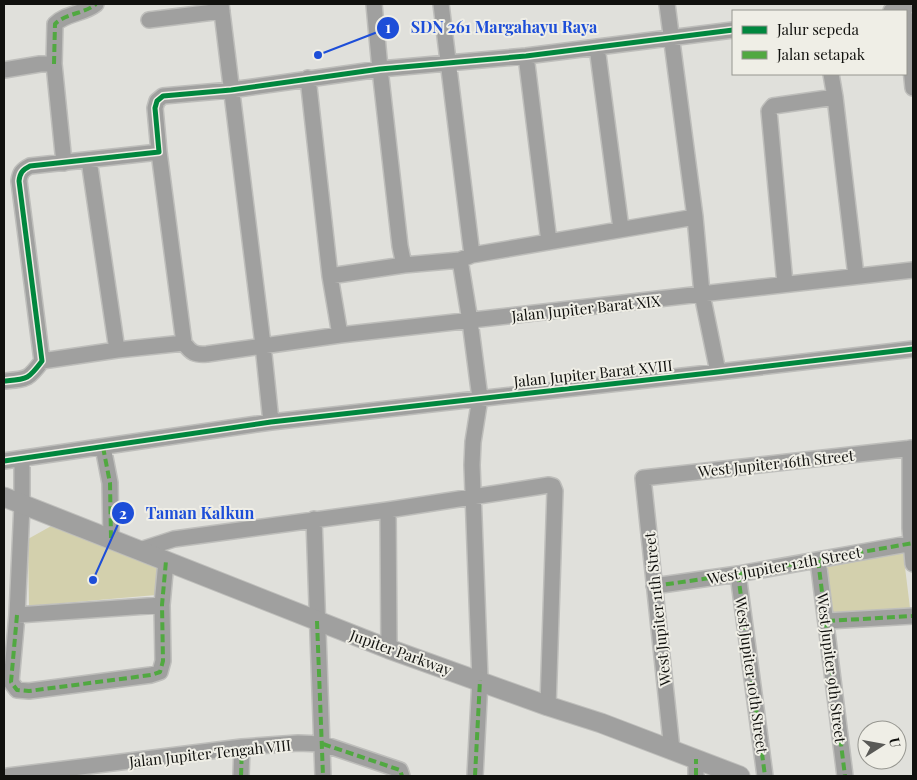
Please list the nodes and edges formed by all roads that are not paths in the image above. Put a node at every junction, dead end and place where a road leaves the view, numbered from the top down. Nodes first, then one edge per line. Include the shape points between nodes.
1 (96, 4) edge
2 (374, 4) edge
3 (441, 4) edge
4 (667, 4) edge
5 (222, 7) edge
6 (149, 20) dead end
7 (732, 30) edge
8 (670, 37) junction
9 (597, 46) junction
10 (907, 46) edge
11 (526, 56) junction
12 (448, 62) junction
13 (54, 64) junction
14 (380, 69) junction
15 (4, 70) edge
16 (831, 75) edge
17 (308, 78) junction
18 (913, 88) edge
19 (231, 90) junction
20 (835, 97) junction
21 (159, 152) junction
22 (89, 160) junction
23 (64, 163) junction
24 (695, 217) junction
25 (621, 229) junction
26 (549, 242) junction
27 (466, 258) junction
28 (404, 265) junction
29 (913, 270) edge
30 (330, 276) junction
31 (856, 276) junction
32 (786, 284) junction
33 (702, 294) junction
34 (470, 321) junction
35 (340, 335) junction
36 (184, 343) junction
37 (263, 346) junction
38 (913, 349) edge
39 (117, 350) junction
40 (42, 360) junction
41 (718, 372) junction
42 (4, 381) edge
43 (475, 398) junction
44 (270, 422) junction
45 (103, 448) junction
46 (912, 448) edge
47 (22, 458) junction
48 (4, 461) edge
49 (643, 478) joint
50 (473, 496) junction
51 (4, 497) edge
52 (28, 507) junction
53 (388, 510) junction
54 (314, 519) junction
55 (110, 538) junction
56 (912, 543) edge
57 (140, 550) junction
58 (166, 560) junction
59 (818, 560) junction
60 (913, 564) edge
61 (738, 574) junction
62 (654, 586) junction
63 (162, 605) junction
64 (17, 615) junction
65 (913, 616) edge
66 (317, 621) junction
67 (827, 621) junction
68 (388, 649) junction
69 (480, 680) junction
70 (548, 706) junction
71 (323, 744) junction
72 (242, 747) junction
73 (672, 750) junction
74 (696, 767) edge
75 (9, 776) edge
76 (241, 776) edge
77 (323, 776) edge
78 (402, 776) edge
79 (475, 776) edge
80 (740, 776) edge
81 (766, 776) edge
82 (845, 776) edge

1 - 13 street via 55,24
2 - 14 street
3 - 12 street
4 - 8 street
5 - 6 street
5 - 19 street
7 - 8 street
8 - 9 street
8 - 24 street
9 - 11 street
9 - 25 street
10 - 18 street
11 - 12 street
11 - 26 street
12 - 14 street
12 - 27 street
13 - 15 street
13 - 23 street
14 - 17 street
14 - 28 street
16 - 20 street
17 - 19 street
17 - 30 street
19 - 21 street via 163,96 156,108
19 - 37 street
20 - 31 street
20 - 32 street via 773,106 769,111
21 - 22 street
21 - 36 street
22 - 23 street
22 - 39 street
23 - 40 street via 30,166 20,173 19,181
24 - 25 street
24 - 33 street
25 - 26 street
26 - 27 street
27 - 28 street
27 - 34 street
28 - 30 street
29 - 31 street, Jalan Jupiter Barat XIX
30 - 35 street
31 - 32 street, Jalan Jupiter Barat XIX
32 - 33 street, Jalan Jupiter Barat XIX
33 - 34 street, Jalan Jupiter Barat XIX
33 - 41 street
34 - 35 street, Jalan Jupiter Barat XIX
34 - 43 street
35 - 37 street, Jalan Jupiter Barat XIX
36 - 37 street, Jalan Jupiter Barat XIX via 196,355
36 - 39 street
37 - 44 street
38 - 41 street, Jalan Jupiter Barat XVIII
39 - 40 street
40 - 42 street via 27,378
41 - 43 street, Jalan Jupiter Barat XVIII
43 - 44 street, Jalan Jupiter Barat XVIII
43 - 50 street
44 - 45 street, Jalan Jupiter Barat XVIII
45 - 47 street, Jalan Jupiter Barat XVIII
45 - 55 street via 110,490
46 - 49 street, West Jupiter 16th Street
46 - 56 street
47 - 48 street, Jalan Jupiter Barat XVIII
47 - 52 street
49 - 62 street, West Jupiter 11th Street
50 - 53 street
50 - 69 street
50 - 70 street via 549,485 555,490
51 - 52 street, Jupiter Parkway
52 - 55 street, Jupiter Parkway
52 - 64 street
53 - 54 street
53 - 68 street
54 - 57 street via 174,539
54 - 66 street
55 - 57 street, Jupiter Parkway
56 - 59 street, West Jupiter 12th Street
56 - 60 street
57 - 58 street, Jupiter Parkway
58 - 63 street
58 - 66 street, Jupiter Parkway
59 - 61 street, West Jupiter 12th Street
59 - 67 street, West Jupiter 9th Street
61 - 62 street, West Jupiter 12th Street
61 - 81 street, West Jupiter 10th Street
62 - 73 street, West Jupiter 11th Street
63 - 64 street
63 - 64 street via 163,661 160,672 29,691 17,690 12,682
65 - 67 street
66 - 68 street, Jupiter Parkway
66 - 71 street
67 - 82 street, West Jupiter 9th Street
68 - 69 street, Jupiter Parkway
69 - 70 street, Jupiter Parkway
69 - 79 street
70 - 73 street, Jupiter Parkway
71 - 72 street, Jalan Jupiter Tengah VIII
71 - 77 street
71 - 78 street, Jalan Jupiter Tengah VIII via 400,770
72 - 75 street, Jalan Jupiter Tengah VIII
72 - 76 street
73 - 74 street, Jupiter Parkway
74 - 80 street, Jupiter Parkway

